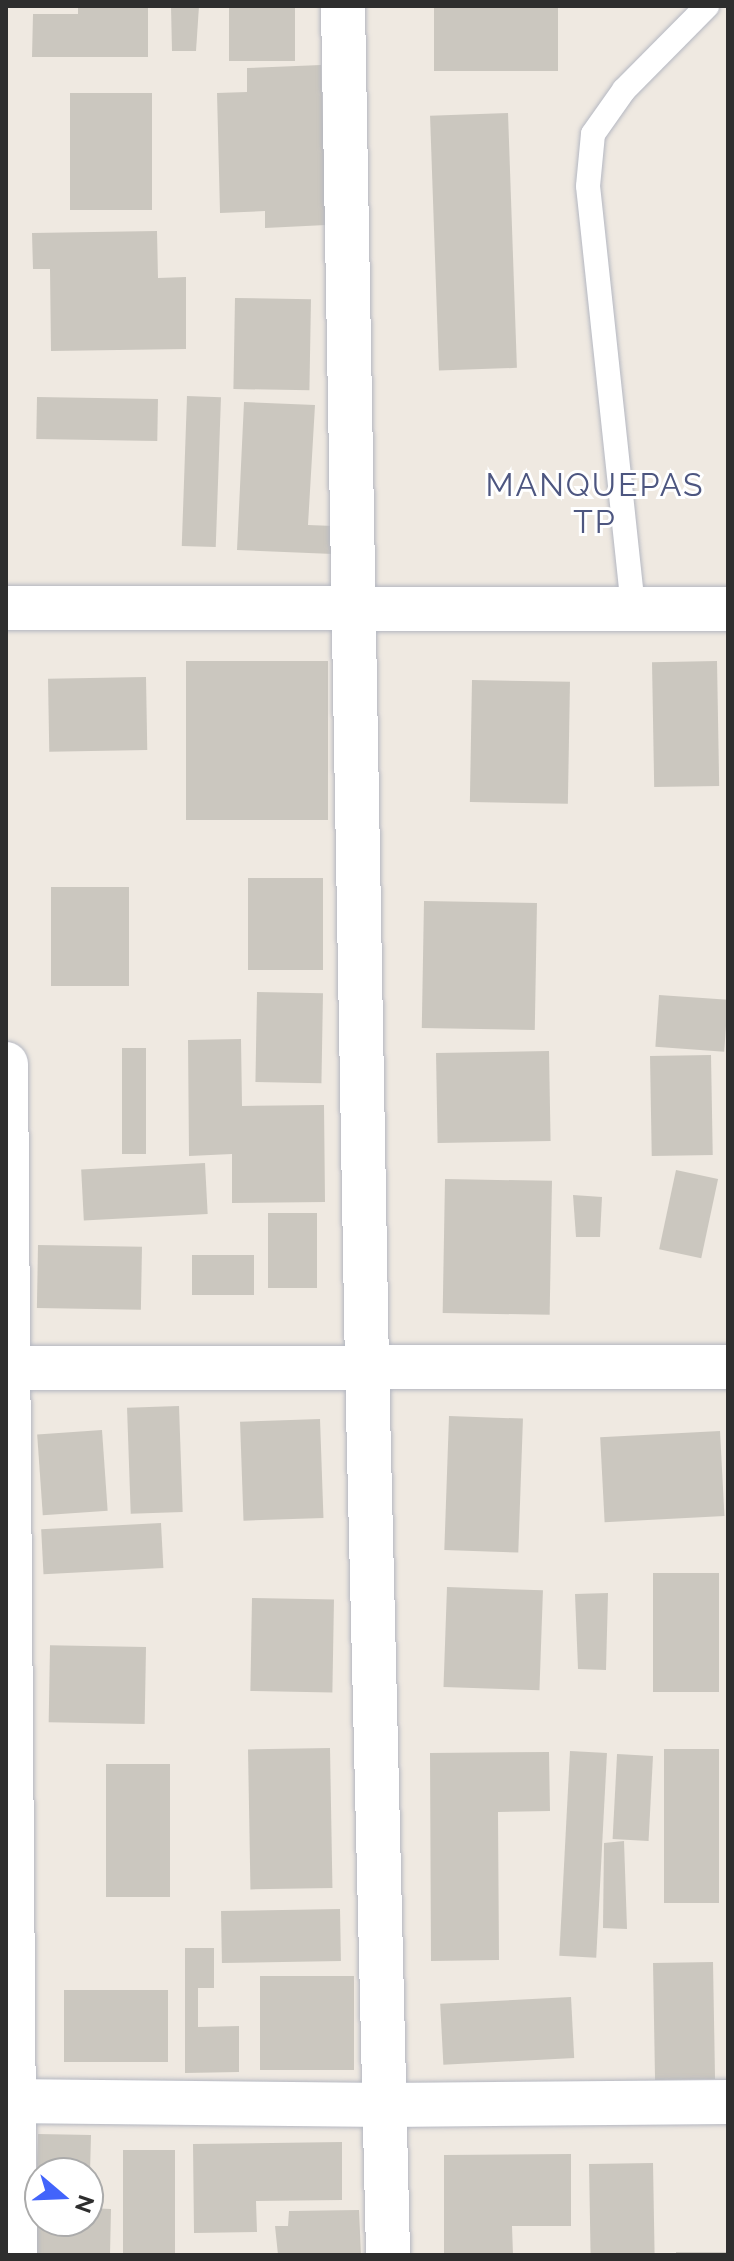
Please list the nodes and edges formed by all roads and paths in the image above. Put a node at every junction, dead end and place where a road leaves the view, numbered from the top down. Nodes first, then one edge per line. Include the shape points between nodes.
1 (343, 6) edge
2 (707, 6) edge
3 (633, 607) junction
4 (6, 608) edge
5 (353, 609) junction
6 (728, 609) edge
7 (6, 1064) edge
8 (728, 1367) edge
9 (7, 1368) edge
10 (367, 1368) junction
11 (10, 2101) edge
12 (728, 2102) edge
13 (386, 2105) junction
14 (15, 2255) edge
15 (388, 2255) edge

1 - 5 street
2 - 3 lane via 624,90 593,134 588,186
3 - 5 street
3 - 6 street
4 - 5 street
5 - 10 street
7 - 9 street
8 - 10 street
9 - 10 street
9 - 11 street
10 - 13 street
11 - 13 street
11 - 14 street
12 - 13 street
13 - 15 street

